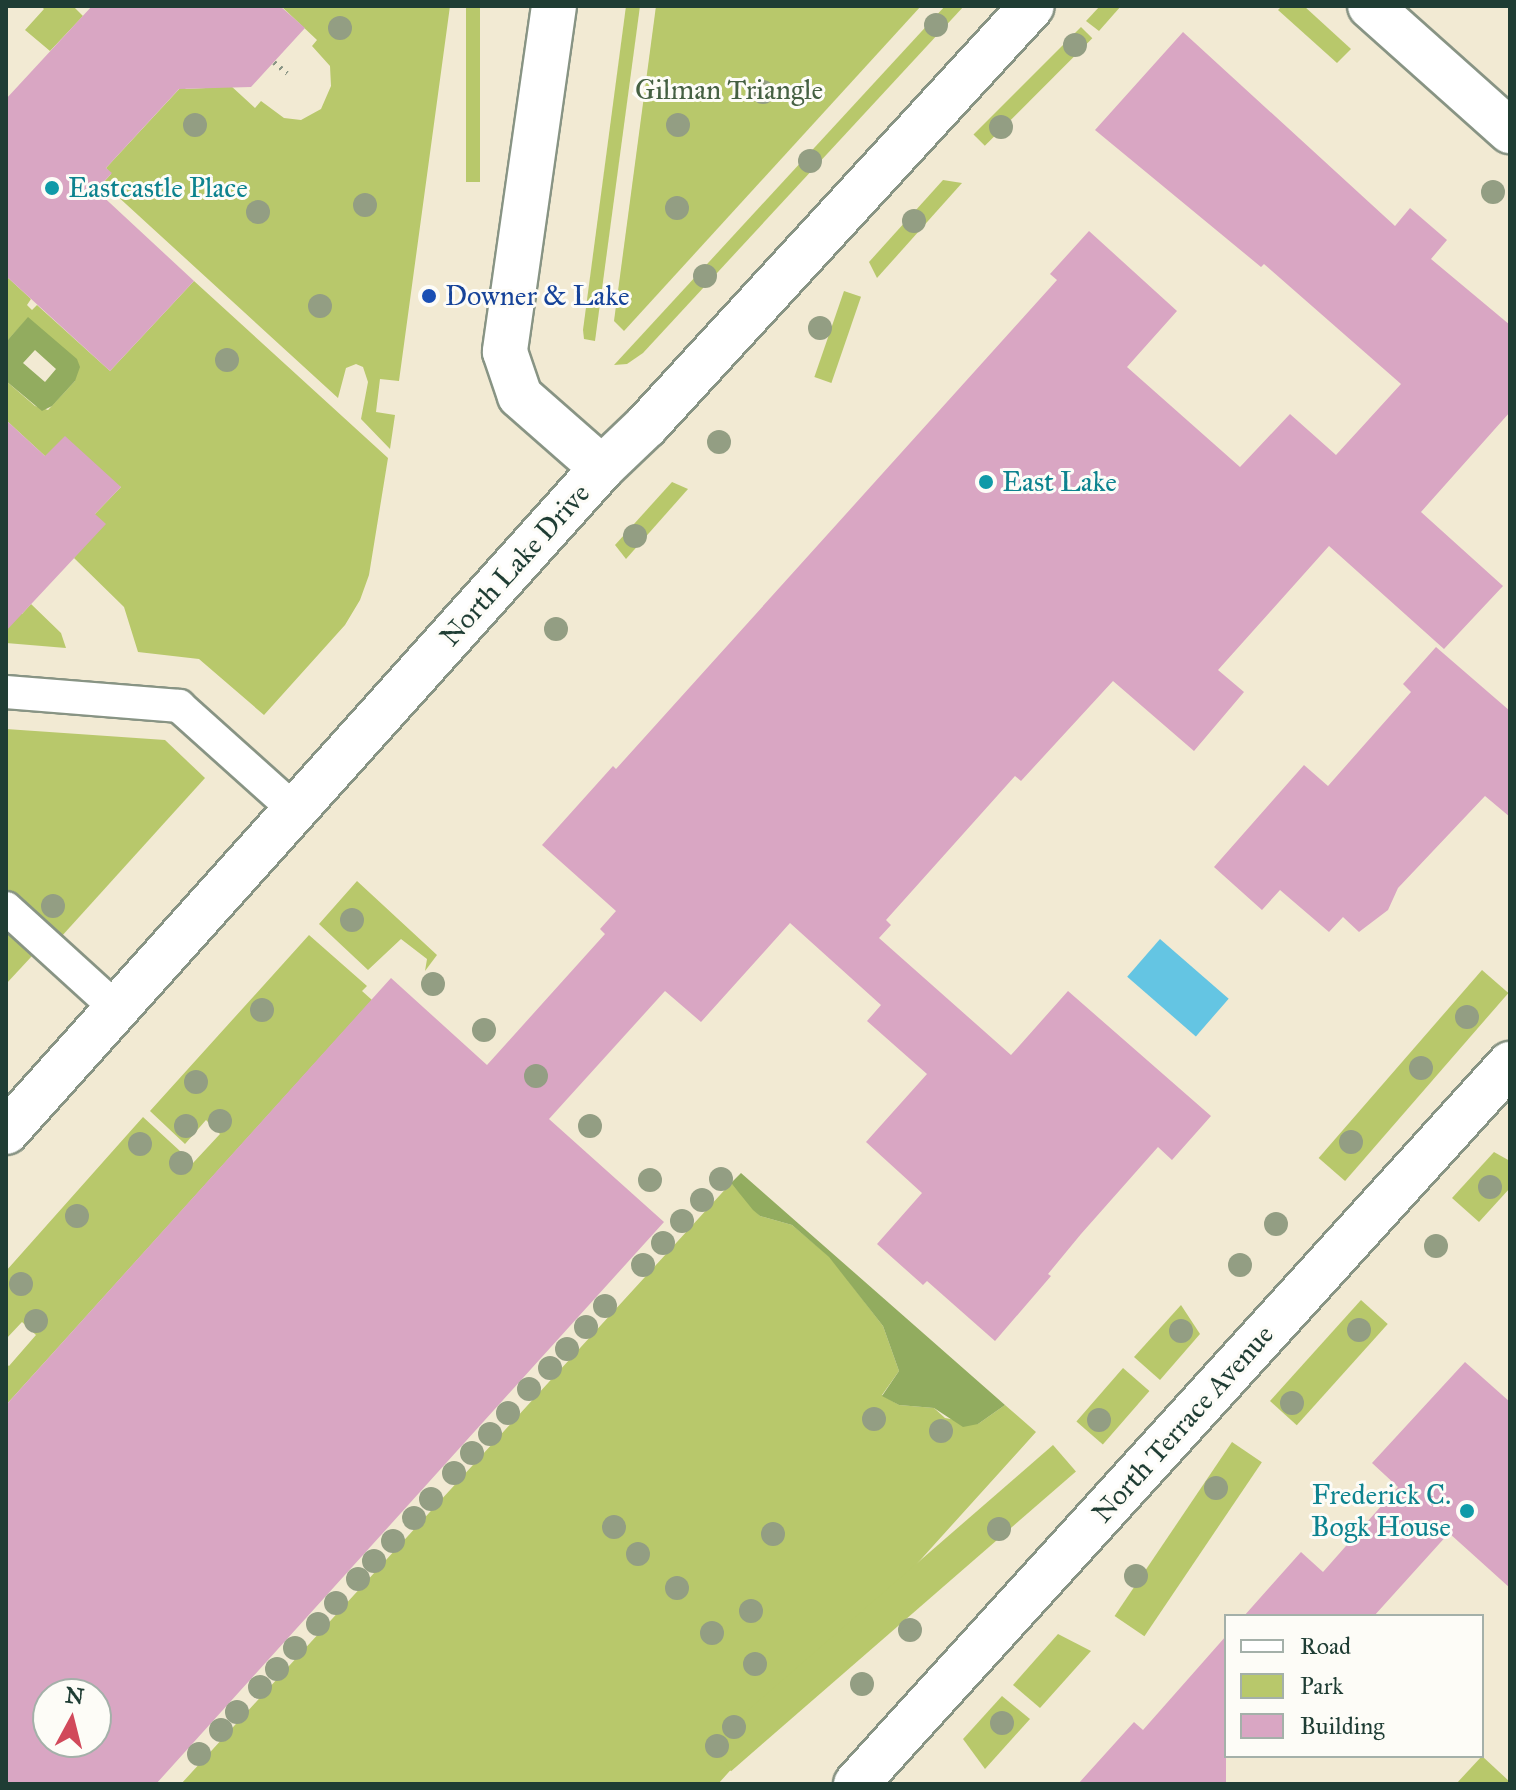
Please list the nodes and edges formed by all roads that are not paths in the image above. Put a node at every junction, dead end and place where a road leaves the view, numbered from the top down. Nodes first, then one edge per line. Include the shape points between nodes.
1 (554, 6) edge
2 (1032, 6) edge
3 (1370, 6) edge
4 (1510, 131) edge
5 (602, 468) junction
6 (6, 692) edge
7 (296, 811) junction
8 (6, 908) edge
9 (117, 1009) junction
10 (1510, 1064) edge
11 (6, 1132) edge
12 (856, 1784) edge

1 - 5 street via 505,352 520,396
2 - 5 street, North Lake Drive
3 - 4 street
5 - 7 street, North Lake Drive
6 - 7 lane via 179,706
7 - 9 street, North Lake Drive
8 - 9 lane
9 - 11 street, North Lake Drive
10 - 12 street, North Terrace Avenue

